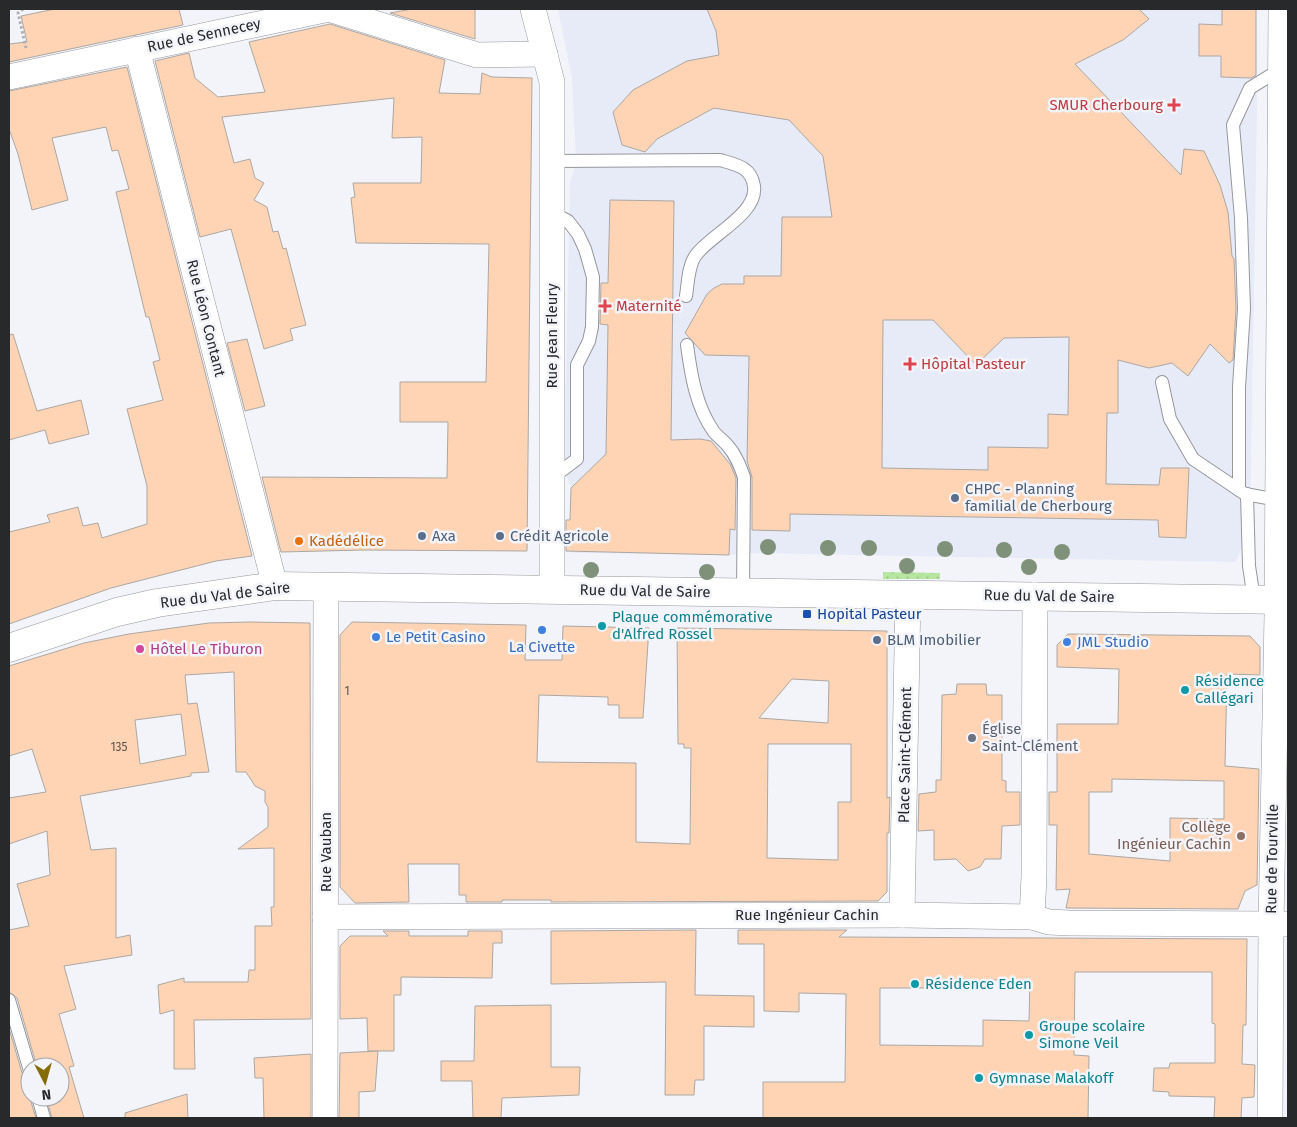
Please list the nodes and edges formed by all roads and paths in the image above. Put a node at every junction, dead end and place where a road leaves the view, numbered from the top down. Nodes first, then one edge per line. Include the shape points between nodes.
1 (23, 9) edge
2 (533, 9) edge
3 (1281, 9) edge
4 (137, 49) junction
5 (544, 54) junction
6 (1284, 69) edge
7 (20, 74) edge
8 (553, 161) junction
9 (553, 213) junction
10 (686, 296) dead end
11 (1284, 342) edge
12 (686, 345) dead end
13 (1162, 382) dead end
14 (552, 478) junction
15 (1243, 492) junction
16 (1278, 500) junction
17 (275, 586) junction
18 (326, 586) junction
19 (552, 590) junction
20 (743, 592) junction
21 (908, 595) junction
22 (1035, 596) junction
23 (1273, 599) edge
24 (9, 648) edge
25 (902, 915) junction
26 (326, 917) junction
27 (1032, 917) junction
28 (1280, 924) edge
29 (9, 1000) edge
30 (26, 1057) edge
31 (325, 1118) edge
32 (1270, 1118) edge

1 - 7 path via 18,13
2 - 5 street, Rue Jean Fleury
3 - 6 street, Rue de Tourville
4 - 5 street, Rue de Sennecey via 328,9 478,55
4 - 7 street, Rue de Sennecey
4 - 17 street, Rue Léon Contant
5 - 8 street, Rue Jean Fleury via 552,82
6 - 11 street, Rue de Tourville
6 - 15 lane via 1250,88 1233,125 1244,309 1239,388
8 - 9 street, Rue Jean Fleury
8 - 10 lane via 720,160 742,166 752,176 752,200 695,255
9 - 14 street, Rue Jean Fleury
9 - 14 lane via 568,221 578,234 593,277 592,327 577,366 577,459
11 - 16 street, Rue de Tourville
12 - 20 lane via 698,399 715,433 737,459 744,477
13 - 15 lane via 1170,419 1193,459
14 - 19 street, Rue Jean Fleury
15 - 16 lane
15 - 23 lane via 1249,566
16 - 23 street, Rue de Tourville
17 - 18 main road, Rue du Val de Saire
17 - 24 main road, Rue du Val de Saire via 186,598 117,612
18 - 19 main road, Rue du Val de Saire
18 - 26 street, Rue Vauban
19 - 20 main road, Rue du Val de Saire
20 - 21 main road, Rue du Val de Saire
21 - 22 main road, Rue du Val de Saire
21 - 25 street, Place Saint-Clément
22 - 23 main road, Rue du Val de Saire
22 - 27 street
23 - 28 street, Rue de Tourville
25 - 26 street, Rue Ingénieur Cachin
25 - 27 street, Rue Ingénieur Cachin
26 - 31 street, Rue Vauban
27 - 28 street, Rue Ingénieur Cachin via 1069,923
28 - 32 street, Rue de Tourville
29 - 30 lane

